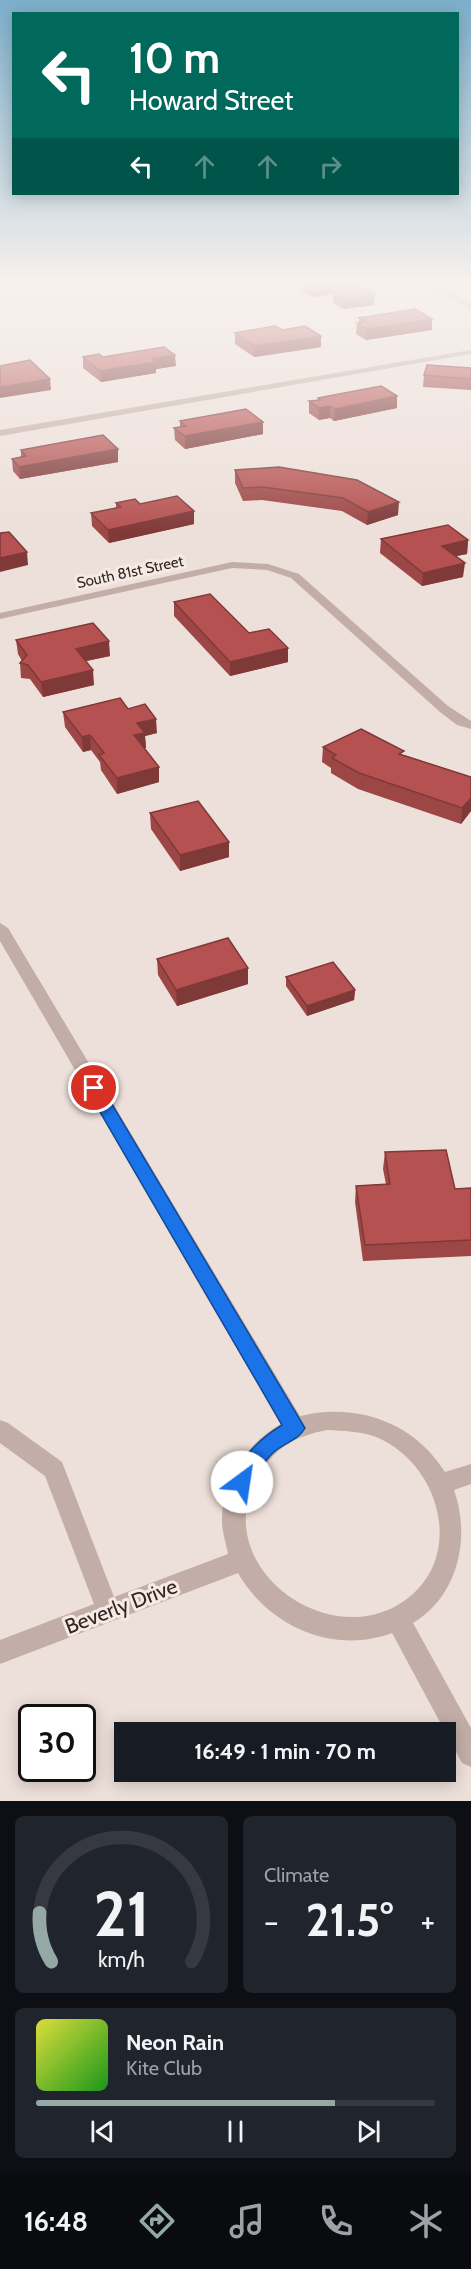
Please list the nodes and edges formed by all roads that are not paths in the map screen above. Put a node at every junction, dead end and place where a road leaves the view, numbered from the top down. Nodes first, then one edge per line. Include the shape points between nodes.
1 (395, 365) edge
2 (0, 433) edge
3 (0, 616) edge
4 (471, 725) edge
5 (0, 928) edge
6 (295, 1428) junction
7 (0, 1430) edge
8 (471, 1474) edge
9 (441, 1484) junction
10 (242, 1560) junction
11 (108, 1611) junction
12 (398, 1620) junction
13 (0, 1652) edge
14 (471, 1754) edge

1 - 2 street
3 - 4 street, South 81st Street via 217,568 268,567 296,576 444,709
5 - 6 street
6 - 9 street via 327,1420 361,1422 393,1434 421,1456
6 - 10 street via 268,1444 248,1467 236,1496 234,1528
7 - 11 street via 54,1469
8 - 9 street
9 - 12 street via 452,1514 451,1545 442,1574 424,1600
10 - 11 street, Beverly Drive
10 - 12 street via 261,1591 290,1615 326,1628 364,1630
11 - 13 street, Beverly Drive
12 - 14 street

